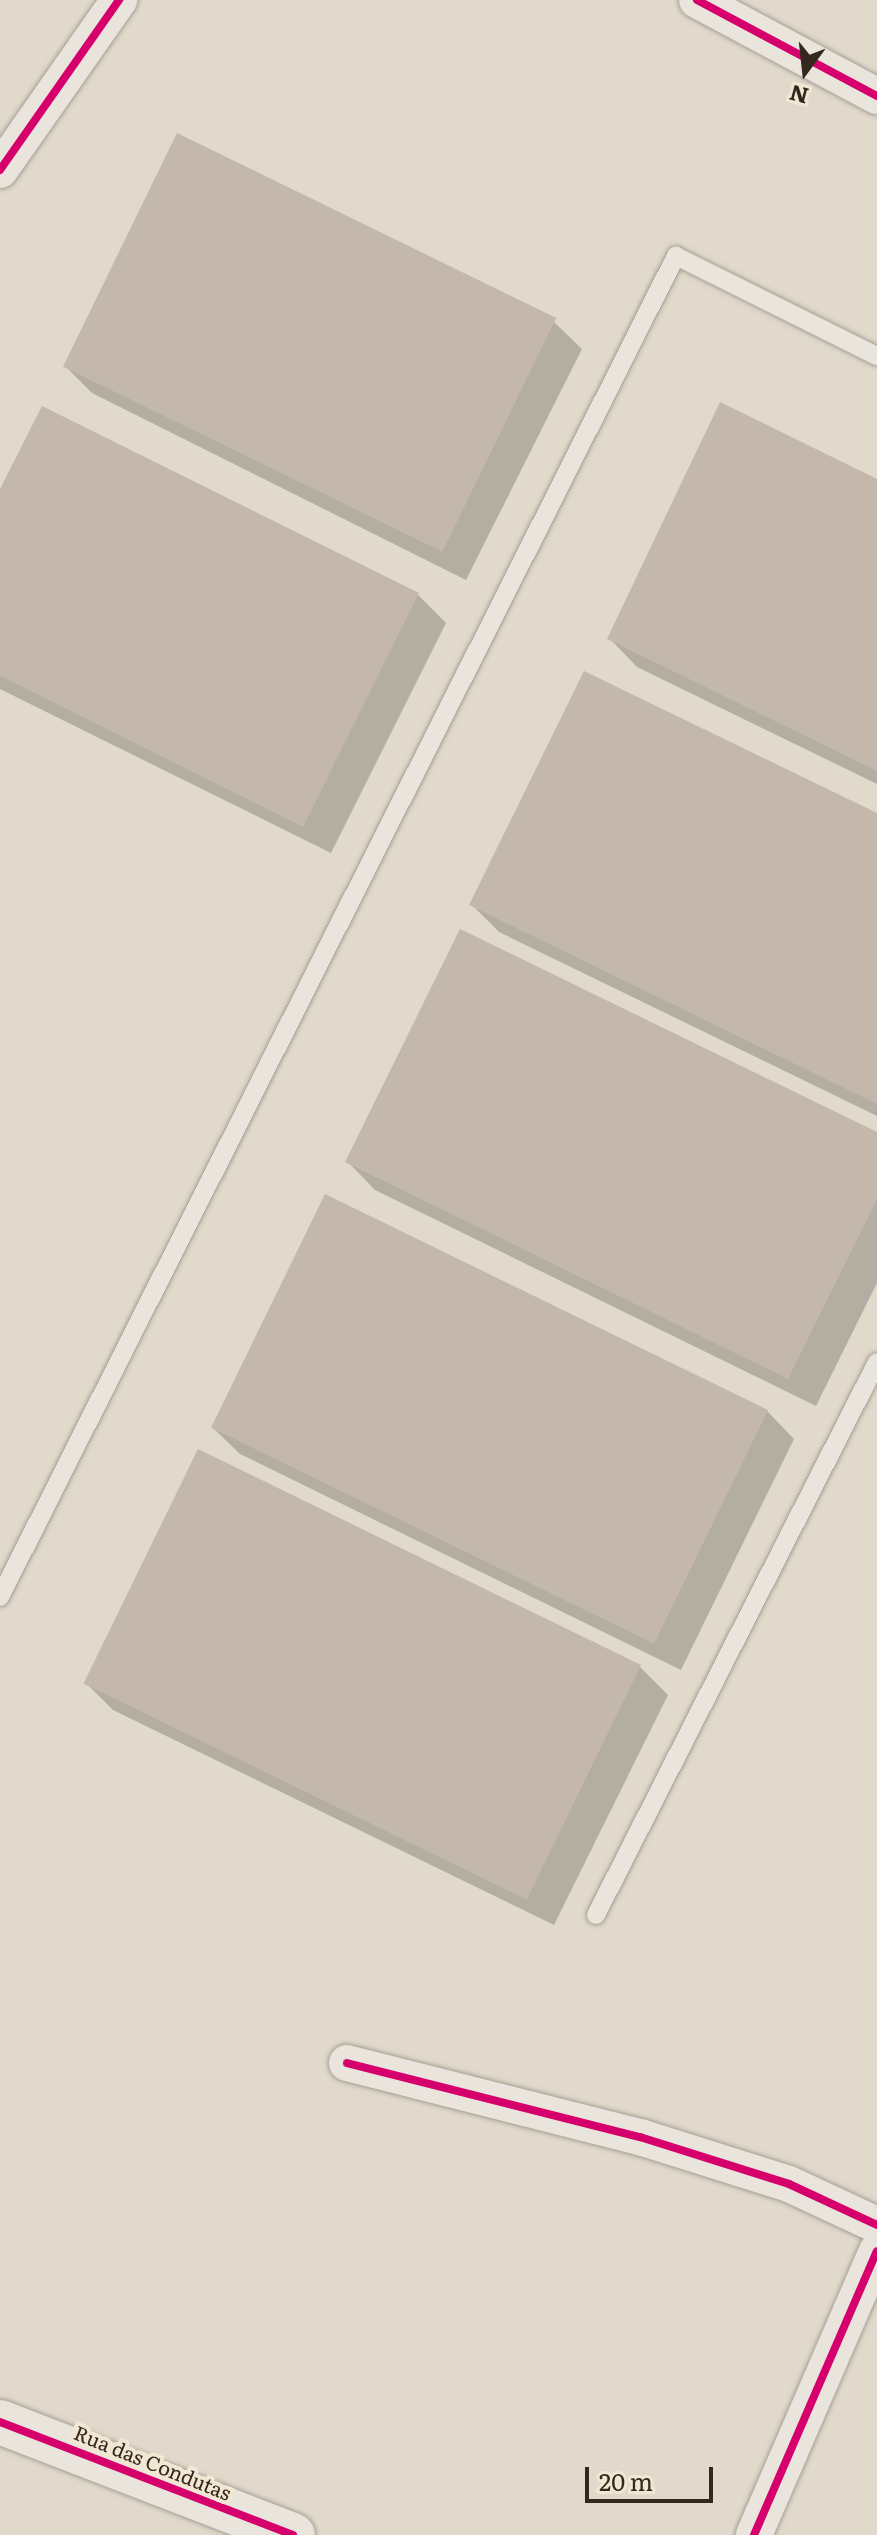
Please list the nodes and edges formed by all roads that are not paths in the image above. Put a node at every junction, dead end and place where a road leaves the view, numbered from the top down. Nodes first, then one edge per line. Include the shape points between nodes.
1 (119, 0) edge
2 (697, 0) edge
3 (877, 96) edge
4 (0, 170) edge
5 (877, 356) edge
6 (877, 1362) edge
7 (0, 1597) edge
8 (596, 1915) dead end
9 (347, 2063) dead end
10 (877, 2225) edge
11 (877, 2251) edge
12 (0, 2422) edge
13 (293, 2535) edge
14 (754, 2535) edge

1 - 4 street
2 - 3 street
5 - 7 lane via 676,256
6 - 8 lane
9 - 10 street via 640,2137 789,2184
11 - 14 street
12 - 13 street, Rua das Condutas

